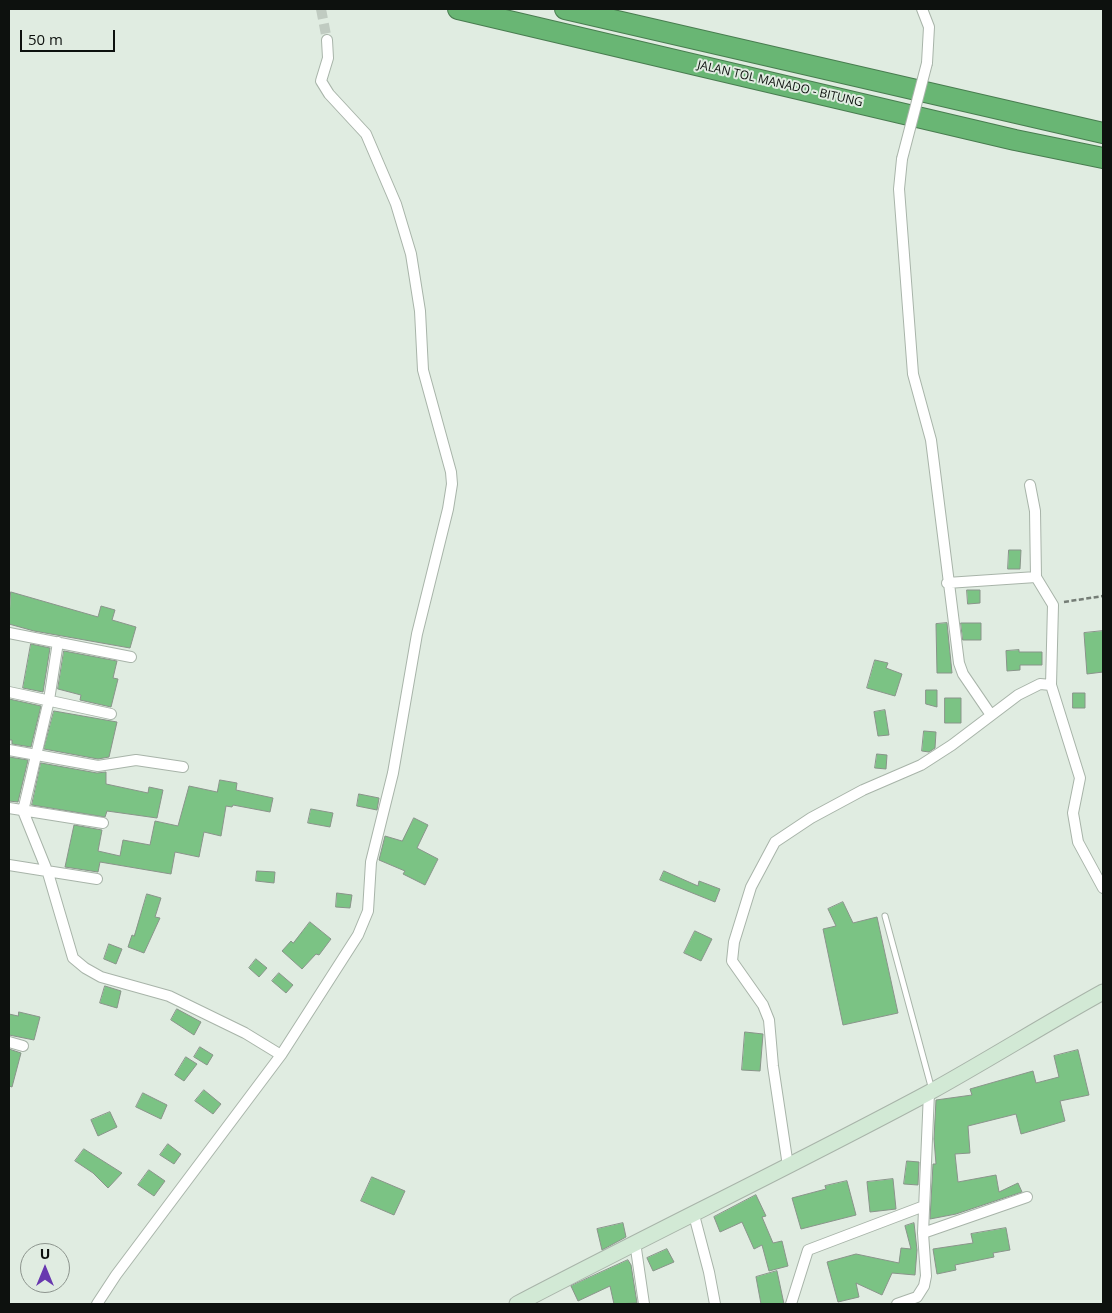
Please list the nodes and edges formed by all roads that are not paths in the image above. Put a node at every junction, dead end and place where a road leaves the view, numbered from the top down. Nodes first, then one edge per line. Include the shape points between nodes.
1 (458, 9) edge
2 (565, 9) edge
3 (922, 9) edge
4 (327, 40) tunnel mouth
5 (1103, 133) edge
6 (1103, 158) edge
7 (1030, 485) dead end
8 (1036, 577) junction
9 (947, 583) junction
10 (9, 633) edge
11 (58, 642) junction
12 (131, 657) dead end
13 (1051, 684) junction
14 (9, 692) edge
15 (49, 700) junction
16 (111, 714) dead end
17 (991, 715) junction
18 (9, 750) edge
19 (36, 756) junction
20 (183, 766) dead end
21 (9, 808) edge
22 (23, 811) junction
23 (103, 824) dead end
24 (9, 865) edge
25 (48, 873) junction
26 (97, 879) dead end
27 (1103, 888) edge
28 (885, 916) dead end
29 (1103, 992) edge
30 (9, 1042) edge
31 (23, 1046) dead end
32 (281, 1055) junction
33 (931, 1091) junction
34 (788, 1166) junction
35 (1027, 1197) dead end
36 (924, 1206) junction
37 (694, 1215) junction
38 (923, 1233) junction
39 (635, 1242) junction
40 (97, 1304) edge
41 (517, 1304) edge
42 (644, 1304) edge
43 (715, 1304) edge
44 (791, 1304) edge
45 (897, 1304) edge

1 - 6 highway, JALAN TOL MANADO - BITUNG
2 - 5 highway, JALAN TOL MANADO - BITUNG
3 - 9 street, bridge via 929,27 927,63 902,159 899,189 913,374 931,440
4 - 32 street via 328,58 321,81 366,134 396,204 410,254 420,311 423,370 452,484 417,634 393,773 371,862 368,911 358,935
7 - 8 street via 1035,512
8 - 9 street
8 - 13 street via 1053,605
9 - 17 street via 959,663
10 - 11 street
11 - 12 street
11 - 15 street
13 - 17 street via 1029,689
13 - 27 street via 1080,778 1073,813 1078,842
14 - 15 street
15 - 16 street
15 - 19 street
17 - 34 street via 921,765 863,790 775,842 751,887 734,942 732,960 763,1005 769,1020
18 - 19 street
19 - 20 street via 98,766 136,760
19 - 22 street
21 - 22 street
22 - 23 street
22 - 25 street
24 - 25 street
25 - 26 street
25 - 32 street via 73,958 84,968 100,977 169,996 245,1033
28 - 33 lane
29 - 33 street
30 - 31 street
32 - 40 street
33 - 34 street
33 - 36 street
34 - 37 street
35 - 38 street
36 - 38 street
36 - 44 street via 808,1250
37 - 39 street
37 - 43 street
38 - 45 street via 924,1286 917,1296
39 - 41 street
39 - 42 street

